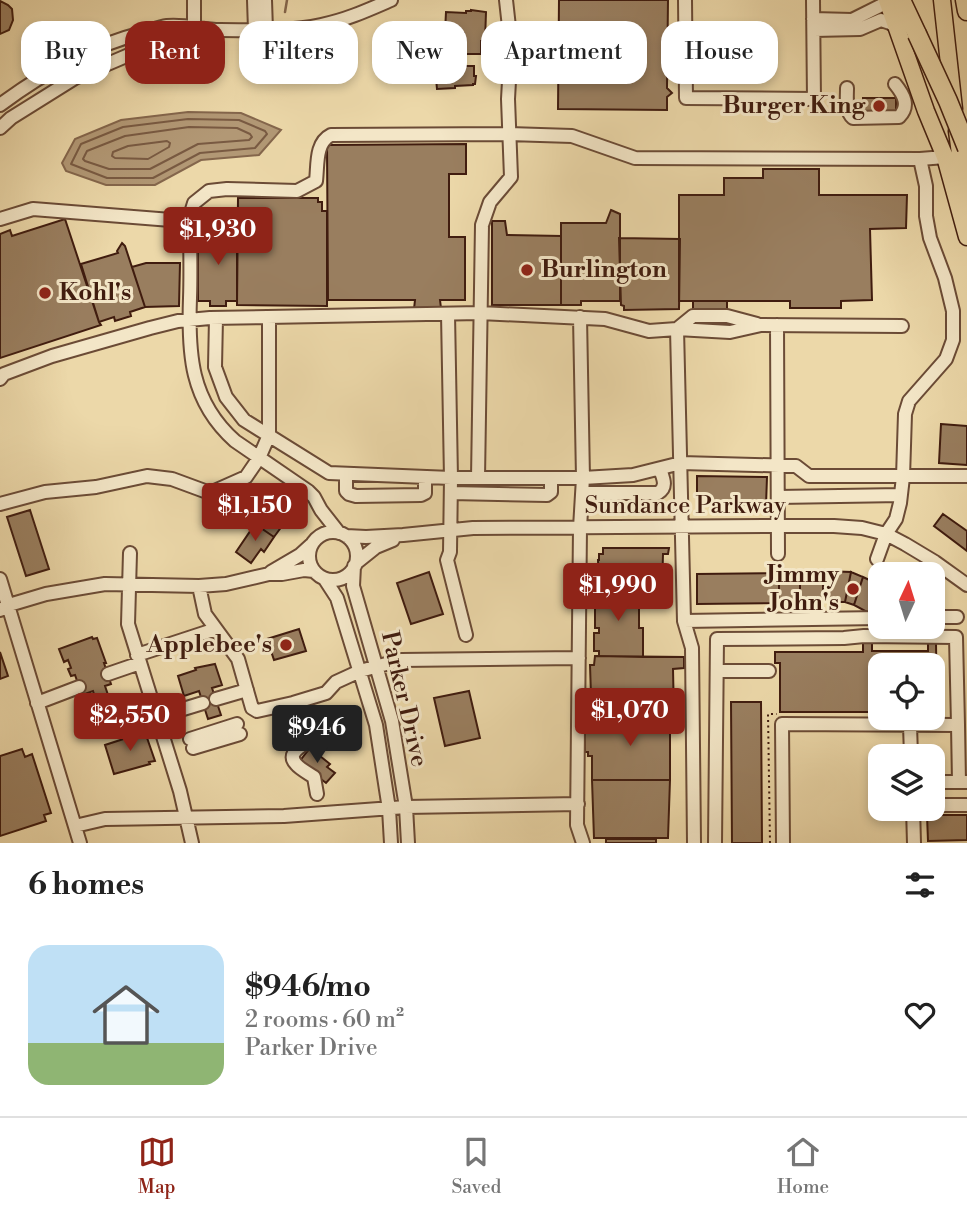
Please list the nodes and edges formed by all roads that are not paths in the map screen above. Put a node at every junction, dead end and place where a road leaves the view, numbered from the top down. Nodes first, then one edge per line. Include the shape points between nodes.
1 (194, 0) edge
2 (254, 0) edge
3 (265, 0) edge
4 (391, 0) edge
5 (506, 0) edge
6 (685, 0) edge
7 (813, 0) edge
8 (942, 0) edge
9 (965, 0) edge
10 (892, 1) edge
11 (967, 11) edge
12 (194, 21) edge
13 (258, 21) edge
14 (262, 21) edge
15 (337, 21) edge
16 (814, 25) junction
17 (897, 27) junction
18 (125, 38) edge
19 (125, 57) edge
20 (895, 84) dead end
21 (847, 88) dead end
22 (0, 105) edge
23 (11, 118) junction
24 (0, 128) edge
25 (509, 134) junction
26 (967, 148) edge
27 (945, 157) junction
28 (920, 159) junction
29 (967, 207) edge
30 (190, 216) junction
31 (0, 219) edge
32 (967, 237) edge
33 (480, 313) junction
34 (448, 314) junction
35 (269, 317) junction
36 (580, 317) junction
37 (216, 318) junction
38 (189, 321) junction
39 (777, 325) junction
40 (902, 326) dead end
41 (677, 330) junction
42 (0, 379) edge
43 (269, 435) junction
44 (259, 458) junction
45 (681, 463) junction
46 (778, 465) junction
47 (660, 468) junction
48 (346, 474) junction
49 (425, 477) junction
50 (903, 477) junction
51 (967, 477) edge
52 (451, 478) junction
53 (478, 478) junction
54 (551, 478) junction
55 (583, 478) junction
56 (451, 493) junction
57 (582, 493) junction
58 (901, 495) junction
59 (778, 497) junction
60 (0, 504) edge
61 (321, 510) junction
62 (778, 526) junction
63 (683, 527) junction
64 (580, 528) junction
65 (450, 529) junction
66 (886, 534) junction
67 (343, 535) junction
68 (403, 536) junction
69 (313, 542) junction
70 (130, 553) dead end
71 (778, 554) dead end
72 (877, 559) dead end
73 (355, 565) junction
74 (269, 574) junction
75 (319, 574) junction
76 (955, 577) junction
77 (0, 579) edge
78 (129, 584) junction
79 (967, 585) edge
80 (199, 586) junction
81 (967, 591) edge
82 (3, 606) edge
83 (945, 617) edge
84 (957, 617) dead end
85 (868, 618) edge
86 (684, 621) junction
87 (216, 629) junction
88 (466, 635) dead end
89 (579, 658) junction
90 (139, 659) junction
91 (376, 667) junction
92 (360, 671) junction
93 (717, 671) junction
94 (769, 671) dead end
95 (108, 674) dead end
96 (79, 687) dead end
97 (247, 690) junction
98 (37, 703) junction
99 (157, 717) junction
100 (868, 725) edge
101 (945, 725) edge
102 (958, 725) junction
103 (239, 729) dead end
104 (338, 732) dead end
105 (192, 743) dead end
106 (945, 782) edge
107 (963, 782) edge
108 (317, 794) dead end
109 (578, 804) junction
110 (945, 805) edge
111 (967, 805) edge
112 (406, 807) junction
113 (389, 809) junction
114 (187, 816) junction
115 (913, 821) edge
116 (75, 826) junction
117 (79, 843) edge
118 (192, 843) edge
119 (391, 843) edge
120 (408, 843) edge
121 (583, 843) edge
122 (694, 843) edge
123 (715, 843) edge
124 (783, 843) edge
125 (914, 843) edge

1 - 12 street
2 - 13 street
3 - 14 street
4 - 15 street
5 - 25 street via 511,44
6 - 16 street via 686,98 814,99
7 - 16 street
8 - 29 main road
9 - 11 highway
10 - 16 street via 852,20
10 - 17 main road
10 - 26 highway, bridge via 917,34
16 - 17 street via 860,29 881,20
17 - 27 main road
18 - 22 street via 40,76
19 - 23 street via 75,78
20 - 21 street via 906,106 899,117 890,118 853,118
22 - 23 street
23 - 24 street
25 - 28 street via 572,136 635,158
25 - 30 street via 331,135 324,138 319,150 316,181 308,186 296,191 209,191 194,203
25 - 33 street via 511,177 491,202 482,225
27 - 28 street
27 - 32 main road
28 - 50 street via 930,237 953,311 953,340 946,359 909,401
30 - 31 street via 171,220 33,209
30 - 38 street
33 - 34 street
33 - 36 street
33 - 53 street
34 - 35 street
34 - 52 street
35 - 37 street
35 - 43 street
36 - 41 street via 606,318 649,331
36 - 55 street
37 - 38 street
37 - 43 street via 215,367 224,393 244,419
38 - 42 street via 52,356
38 - 44 street via 195,380 208,409 226,433
39 - 40 street
39 - 41 street via 730,332
39 - 46 street
41 - 45 street
43 - 44 street
43 - 48 street via 329,473
44 - 60 street via 246,477 210,493 172,479 147,476
44 - 61 street via 308,491
45 - 46 street
45 - 47 street
45 - 63 street
46 - 50 street via 796,466 809,476
46 - 59 street
47 - 55 street
47 - 57 street via 664,486 658,494
48 - 49 street
48 - 49 street via 346,491 356,496 421,495
49 - 52 street
50 - 51 street
50 - 58 street
52 - 53 street
52 - 56 street
53 - 54 street
54 - 55 street
54 - 56 street via 547,495
55 - 57 street
56 - 65 street
57 - 64 street
58 - 59 street
58 - 66 street via 896,519
59 - 62 street
61 - 67 street
61 - 69 street
62 - 63 street, Sundance Parkway
62 - 66 street, Sundance Parkway via 862,528
62 - 71 street
63 - 64 street, Sundance Parkway
63 - 86 street
64 - 65 street, Sundance Parkway
64 - 89 street
65 - 68 street, Sundance Parkway
65 - 88 street via 447,560
66 - 72 street
66 - 76 street, Sundance Parkway
67 - 68 street, Sundance Parkway
67 - 69 street via 330,532
67 - 73 street via 355,548
68 - 73 street, Sundance Parkway via 376,547
69 - 74 street
69 - 75 street via 309,558
70 - 78 street
73 - 75 street via 343,578
73 - 91 street, Parker Drive via 353,586
74 - 75 street via 304,570
74 - 80 street
75 - 92 street, Parker Drive via 337,598
76 - 79 street, Sundance Parkway
76 - 81 street, Sundance Parkway
77 - 82 street
78 - 80 street
78 - 82 street via 70,589
78 - 90 street via 128,625
80 - 87 street via 205,614
82 - 98 street
83 - 84 street
85 - 86 street
86 - 122 street via 692,648
87 - 90 street
87 - 97 street via 238,659
89 - 91 street via 401,660
89 - 109 street
90 - 95 street
90 - 99 street
91 - 92 street
91 - 112 street, Parker Drive via 392,721
92 - 97 street via 336,682 326,693 257,711
92 - 113 street, Parker Drive via 376,725
93 - 94 street
93 - 102 street via 717,639 956,637
93 - 123 street
96 - 98 street
97 - 99 street
98 - 116 street
99 - 114 street
100 - 124 street via 782,724
101 - 102 street
102 - 107 street
103 - 105 street
104 - 108 street via 302,744 294,754 295,764 314,778
106 - 107 street
109 - 112 street
109 - 121 street via 577,825
110 - 111 street
112 - 113 street
112 - 120 street, Parker Drive
113 - 114 street
113 - 119 street, Parker Drive
114 - 116 street via 105,819
114 - 118 street
115 - 125 street
116 - 117 street

